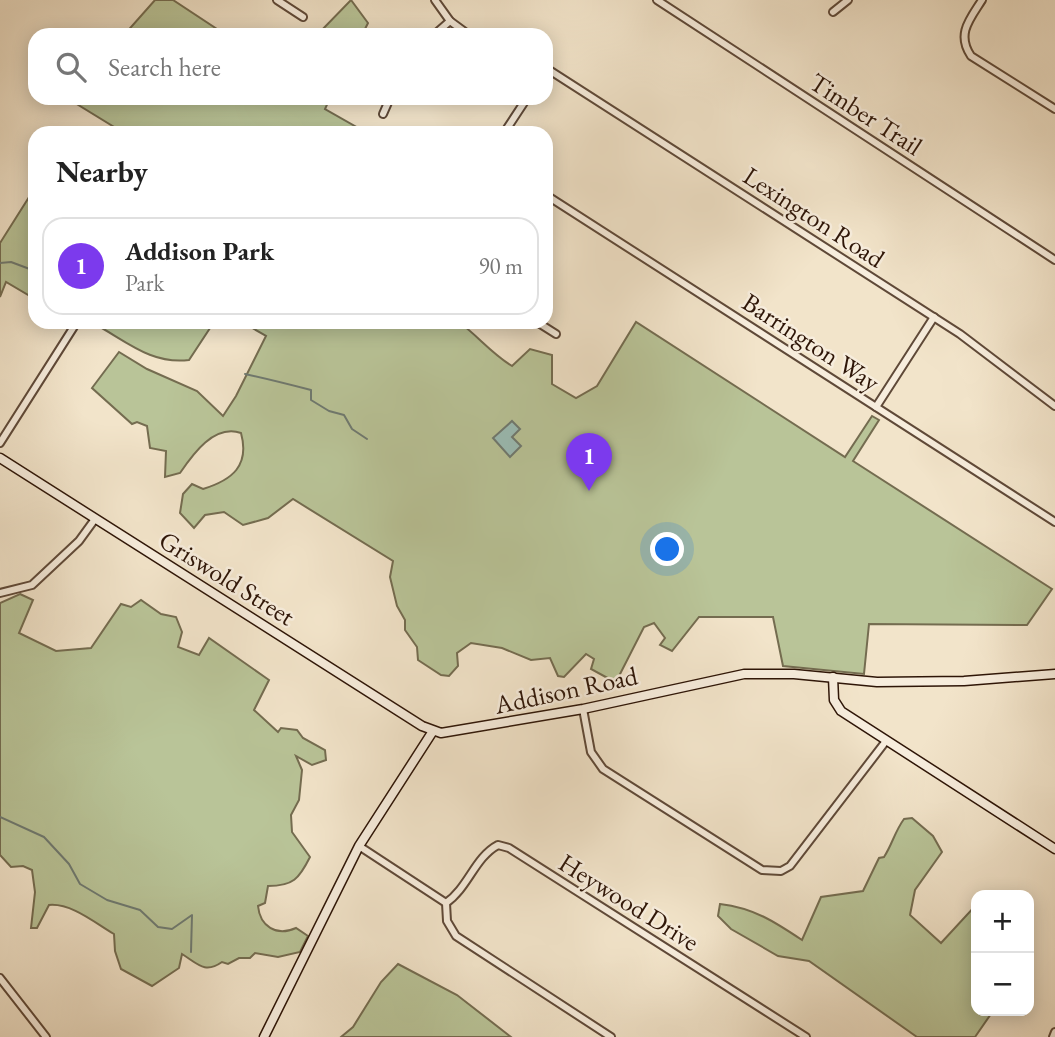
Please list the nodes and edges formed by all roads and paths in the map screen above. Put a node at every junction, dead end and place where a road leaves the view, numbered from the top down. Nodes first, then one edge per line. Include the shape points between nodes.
1 (277, 0) edge
2 (435, 0) edge
3 (657, 0) edge
4 (848, 0) edge
5 (982, 0) edge
6 (833, 12) dead end
7 (303, 16) dead end
8 (450, 21) junction
9 (442, 28) edge
10 (460, 28) edge
11 (553, 72) edge
12 (387, 105) edge
13 (522, 105) edge
14 (1055, 110) edge
15 (383, 114) dead end
16 (509, 126) edge
17 (553, 199) edge
18 (1055, 260) edge
19 (934, 317) junction
20 (72, 329) edge
21 (548, 329) edge
22 (556, 334) dead end
23 (1055, 406) edge
24 (876, 407) junction
25 (0, 443) edge
26 (0, 458) edge
27 (95, 519) junction
28 (1055, 522) edge
29 (0, 593) edge
30 (1055, 674) edge
31 (833, 677) junction
32 (583, 709) junction
33 (433, 731) junction
34 (886, 741) junction
35 (359, 846) junction
36 (1055, 849) edge
37 (446, 903) junction
38 (0, 978) edge
39 (1055, 1032) edge
40 (46, 1037) edge
41 (264, 1037) edge
42 (611, 1037) edge
43 (806, 1037) edge
44 (1053, 1037) edge

1 - 7 street
2 - 8 street
3 - 18 street, Timber Trail
4 - 6 street
5 - 14 street via 963,36 965,47 971,56
8 - 9 street
8 - 10 street
11 - 19 street, Lexington Road
12 - 15 street
13 - 16 street
17 - 24 street, Barrington Way
19 - 23 street, Lexington Road
19 - 24 street
20 - 25 street
21 - 22 street
24 - 28 street, Barrington Way
26 - 27 main road, Griswold Street
27 - 29 street via 79,541 32,585
27 - 33 main road, Griswold Street
30 - 31 main road, Addison Road via 915,682
31 - 32 main road, Addison Road via 744,674
31 - 34 main road via 838,708
32 - 33 main road, Addison Road via 461,731
32 - 34 street via 591,752 603,769 771,872 790,866
33 - 35 main road
34 - 36 main road
35 - 37 street
35 - 41 main road
37 - 42 street via 447,921 456,936
37 - 43 street, Heywood Drive via 458,894 488,851 498,845 509,848
38 - 40 street
39 - 44 street

